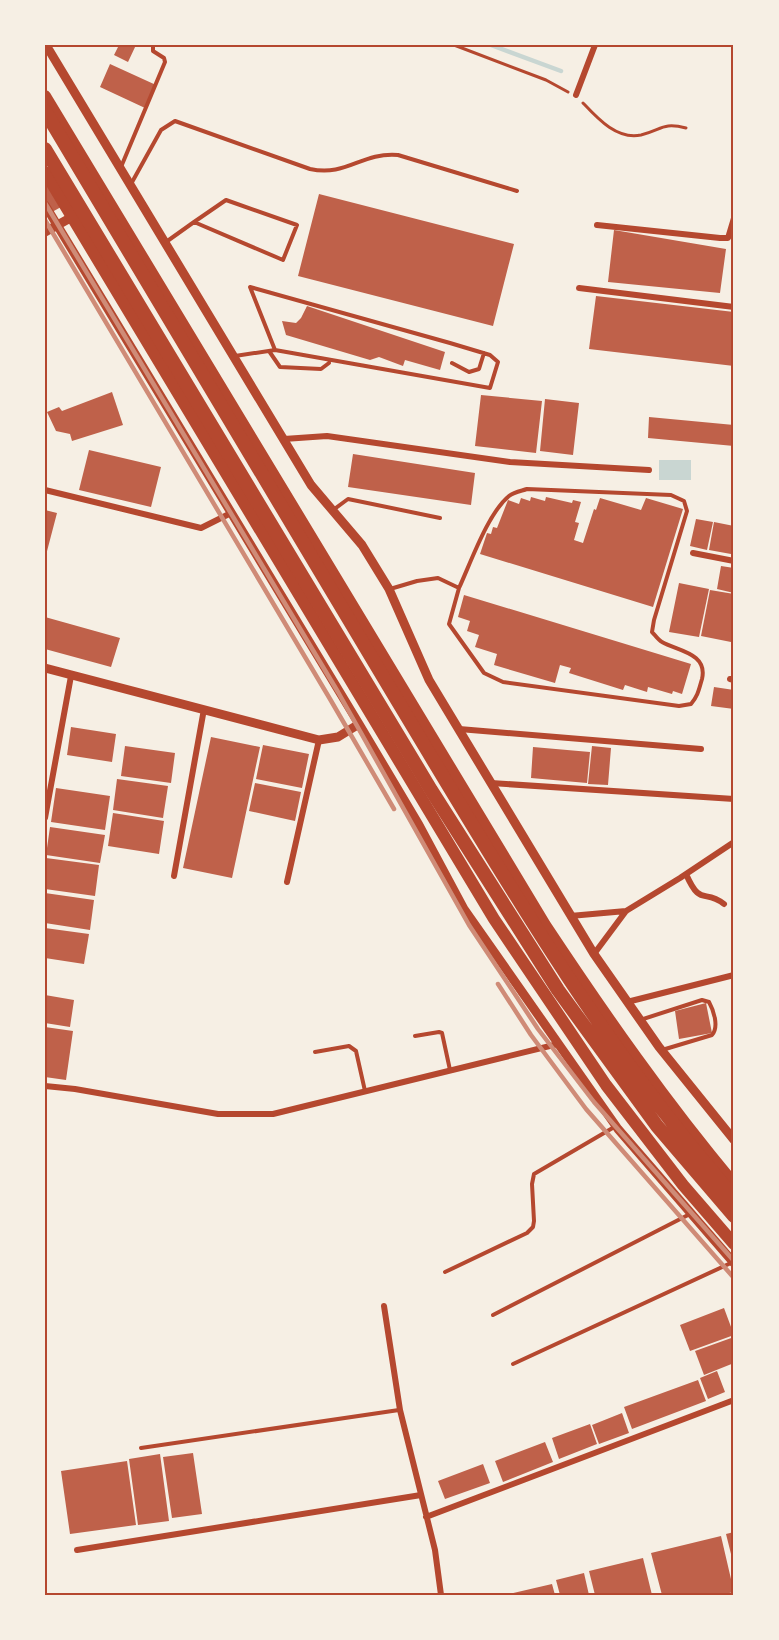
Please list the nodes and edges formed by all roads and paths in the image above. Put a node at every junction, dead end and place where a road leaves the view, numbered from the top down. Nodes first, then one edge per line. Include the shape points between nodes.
1 (46, 45) edge
2 (153, 45) edge
3 (454, 45) edge
4 (595, 45) edge
5 (576, 95) junction
6 (45, 96) edge
7 (45, 111) edge
8 (686, 128) dead end
9 (45, 149) edge
10 (120, 168) junction
11 (45, 172) edge
12 (130, 185) junction
13 (517, 191) dead end
14 (45, 205) edge
15 (72, 217) junction
16 (734, 218) edge
17 (194, 222) junction
18 (57, 225) junction
19 (597, 225) dead end
20 (45, 232) edge
21 (165, 242) junction
22 (579, 288) dead end
23 (734, 307) edge
24 (275, 350) junction
25 (269, 351) junction
26 (484, 353) junction
27 (234, 356) junction
28 (329, 363) dead end
29 (452, 363) dead end
30 (284, 439) junction
31 (650, 470) dead end
32 (45, 490) edge
33 (332, 510) junction
34 (231, 513) junction
35 (440, 518) dead end
36 (693, 553) dead end
37 (734, 561) edge
38 (459, 588) junction
39 (389, 589) junction
40 (45, 668) edge
41 (71, 676) junction
42 (204, 710) junction
43 (359, 724) junction
44 (458, 729) junction
45 (320, 740) junction
46 (701, 749) dead end
47 (490, 783) junction
48 (734, 799) edge
49 (45, 818) edge
50 (734, 842) edge
51 (686, 874) junction
52 (174, 876) dead end
53 (287, 882) dead end
54 (724, 904) dead end
55 (626, 911) junction
56 (570, 916) junction
57 (594, 954) junction
58 (734, 975) edge
59 (627, 1002) junction
60 (640, 1020) junction
61 (415, 1036) dead end
62 (558, 1044) junction
63 (661, 1050) junction
64 (315, 1052) dead end
65 (450, 1070) junction
66 (45, 1086) edge
67 (365, 1091) junction
68 (616, 1126) junction
69 (734, 1140) edge
70 (734, 1184) edge
71 (734, 1197) edge
72 (691, 1213) junction
73 (734, 1216) edge
74 (734, 1244) edge
75 (734, 1262) edge
76 (445, 1272) dead end
77 (384, 1306) dead end
78 (494, 1315) dead end
79 (513, 1364) dead end
80 (734, 1400) edge
81 (400, 1410) junction
82 (141, 1448) dead end
83 (420, 1495) junction
84 (426, 1517) junction
85 (77, 1550) dead end
86 (441, 1595) edge

1 - 10 street
2 - 10 lane via 153,51 165,62
3 - 5 path
4 - 5 street
5 - 8 path via 603,124 621,134 640,135 671,124
6 - 70 highway via 544,925 615,1030
7 - 71 highway via 516,895 601,1028 692,1149
9 - 73 highway via 431,790 558,990 657,1126
10 - 12 street
11 - 15 highway
12 - 13 lane via 161,130 175,121 324,172 338,171 383,154 398,155
12 - 21 street
14 - 18 street
15 - 18 street
15 - 74 highway via 494,919 606,1085
16 - 19 street via 728,238
17 - 17 lane via 283,260 297,225 226,200
17 - 21 lane
18 - 20 street
18 - 34 street
21 - 27 street
22 - 23 street
24 - 25 lane
24 - 26 lane via 490,388 498,362
24 - 26 lane via 250,287
25 - 27 lane
25 - 28 lane via 280,367 321,369
26 - 29 lane via 479,369 469,372
27 - 30 street
30 - 31 street via 327,436 510,462
30 - 33 street via 311,485
32 - 34 street via 201,528
33 - 35 lane via 348,500
33 - 39 street via 362,544
34 - 43 street
36 - 37 street
38 - 38 lane via 449,624 484,673 504,682 679,706 691,704 698,696 703,673 700,663 691,653 660,641 652,632 687,511 684,501 671,495 527,489 512,493 501,503 486,529
38 - 39 lane via 438,578
39 - 44 street via 429,680
40 - 41 street
41 - 42 street
41 - 49 street
42 - 45 street
42 - 52 street
43 - 45 street via 338,737
43 - 62 street via 464,909
44 - 46 street
44 - 47 street
45 - 53 street
47 - 48 street
47 - 56 street
50 - 51 street
51 - 54 street via 699,896
51 - 55 street
55 - 56 street
55 - 57 street
56 - 57 street
57 - 59 street
58 - 59 street
59 - 60 street
60 - 63 street
60 - 63 lane via 702,1000 709,1002 715,1032
61 - 65 lane via 442,1033
62 - 65 street
62 - 68 street
63 - 69 street
64 - 67 lane via 352,1047
65 - 67 street
66 - 67 street via 218,1114 273,1114
68 - 72 street
68 - 76 lane via 534,1174 534,1221 527,1233
72 - 75 street
72 - 78 lane
75 - 79 lane
77 - 81 street
80 - 84 street
81 - 82 lane
81 - 83 street
83 - 84 street
83 - 85 street
84 - 86 street

